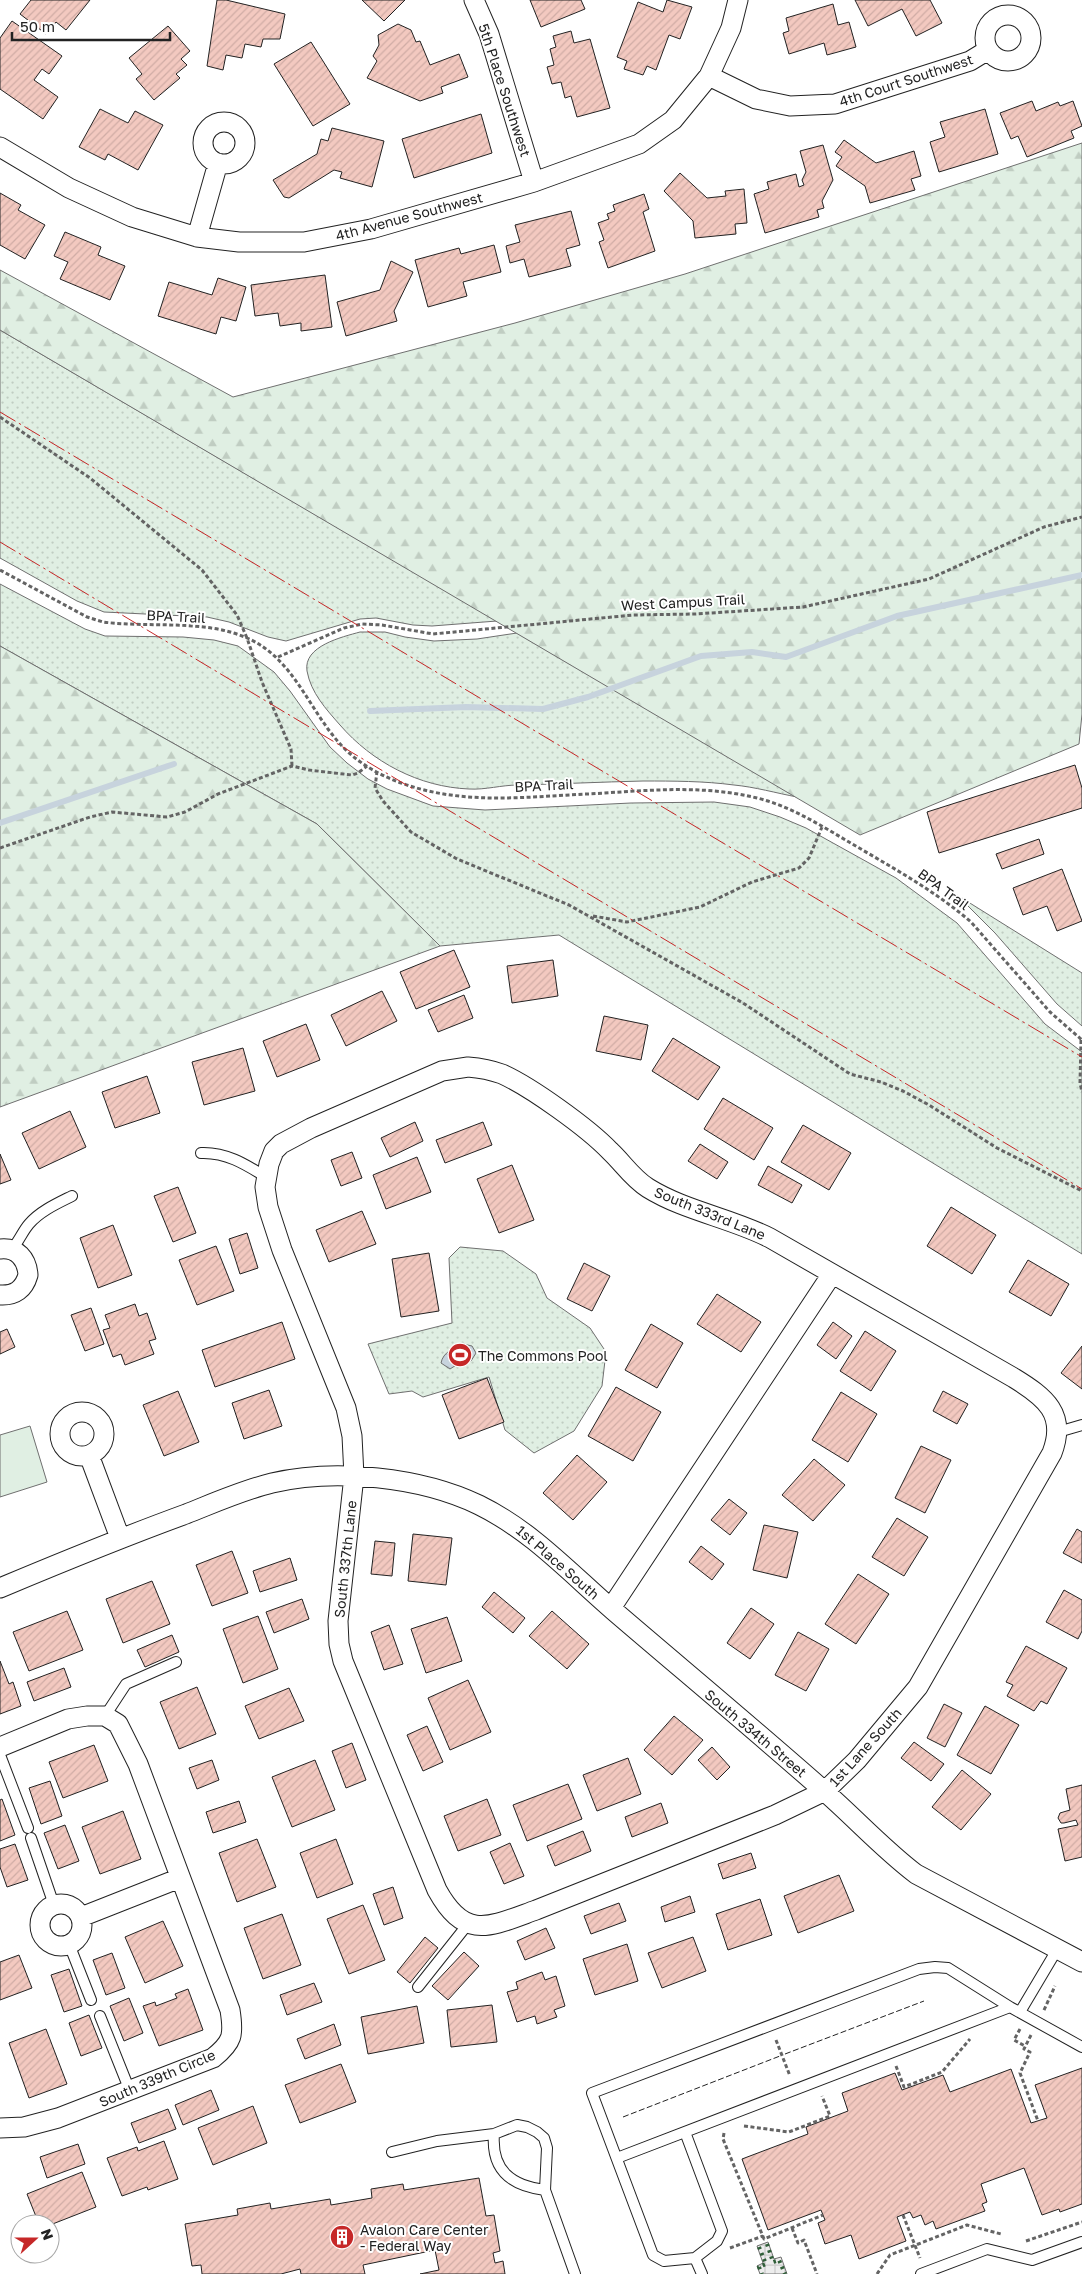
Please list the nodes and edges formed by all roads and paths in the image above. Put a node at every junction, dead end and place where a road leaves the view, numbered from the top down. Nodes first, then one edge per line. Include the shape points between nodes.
1 (474, 0) edge
2 (738, 0) edge
3 (988, 50) dead end
4 (709, 76) junction
5 (0, 147) edge
6 (218, 163) dead end
7 (534, 182) junction
8 (197, 237) junction
9 (0, 417) edge
10 (1082, 517) edge
11 (0, 570) edge
12 (247, 638) junction
13 (278, 657) junction
14 (292, 766) junction
15 (367, 766) junction
16 (376, 771) junction
17 (822, 827) junction
18 (0, 848) edge
19 (590, 916) junction
20 (1081, 1039) edge
21 (1082, 1092) edge
22 (200, 1153) dead end
23 (266, 1177) junction
24 (1082, 1191) edge
25 (72, 1196) dead end
26 (6, 1250) edge
27 (832, 1274) junction
28 (0, 1295) edge
29 (1082, 1425) edge
30 (1057, 1426) junction
31 (89, 1454) dead end
32 (354, 1476) junction
33 (120, 1538) junction
34 (0, 1588) edge
35 (611, 1608) junction
36 (176, 1662) dead end
37 (105, 1716) junction
38 (0, 1747) edge
39 (0, 1755) edge
40 (825, 1791) junction
41 (180, 1878) junction
42 (54, 1905) junction
43 (81, 1917) junction
44 (468, 1924) junction
45 (69, 1944) junction
46 (1058, 1948) junction
47 (1082, 1962) edge
48 (418, 1987) dead end
49 (91, 2000) dead end
50 (1010, 2007) junction
51 (1020, 2012) junction
52 (100, 2016) dead end
53 (1015, 2023) dead end
54 (770, 2025) junction
55 (975, 2033) dead end
56 (1025, 2046) dead end
57 (1082, 2047) edge
58 (886, 2069) dead end
59 (796, 2089) junction
60 (130, 2090) junction
61 (822, 2094) dead end
62 (738, 2125) dead end
63 (0, 2128) edge
64 (731, 2128) dead end
65 (685, 2132) junction
66 (494, 2134) junction
67 (392, 2152) dead end
68 (617, 2158) junction
69 (545, 2190) junction
70 (903, 2214) dead end
71 (823, 2216) dead end
72 (792, 2228) junction
73 (763, 2240) junction
74 (1082, 2242) edge
75 (728, 2249) dead end
76 (695, 2258) junction
77 (923, 2273) edge
78 (575, 2274) edge
79 (702, 2274) edge
80 (817, 2274) edge

1 - 7 street, 5th Place Southwest via 489,34
2 - 4 street, 4th Avenue Southwest via 731,28
3 - 4 street, 4th Court Southwest via 970,60 835,104 790,106 756,99
4 - 7 street, 4th Avenue Southwest via 673,120 639,144
5 - 8 street, 4th Avenue Southwest via 68,188 132,217
6 - 8 street
7 - 8 street, 4th Avenue Southwest via 371,229 304,242 239,242
9 - 12 path via 90,478 202,570 237,615
10 - 13 path, West Campus Trail via 1044,527 928,579 803,607 695,614 632,614 433,634 362,624 344,628
11 - 12 path, BPA Trail via 102,622 206,628
12 - 13 path, BPA Trail
12 - 14 path via 291,749
13 - 15 path, BPA Trail via 340,744
14 - 15 path via 352,775
14 - 18 path via 218,794 185,812 166,817 112,812
15 - 16 path, BPA Trail
16 - 17 path, BPA Trail via 426,792 464,798 674,790 731,793 759,798
16 - 19 path via 375,788 411,832 457,859
17 - 19 path via 809,858 799,868 752,882 700,907 627,922
17 - 20 path, BPA Trail via 912,879 971,922 1050,1012
19 - 24 path via 743,1003 842,1069 903,1091 997,1148
20 - 21 path
22 - 23 lane via 215,1152 237,1160
23 - 27 street, South 333rd Lane via 274,1151 311,1128 442,1071 468,1067 483,1069 502,1074 549,1103 603,1145 648,1188 671,1200 751,1228
23 - 32 street, South 337th Lane via 268,1207 282,1250 346,1408 354,1444
25 - 26 lane via 29,1224 20,1241
26 - 28 street via 24,1259 28,1275 14,1294
27 - 30 street, South 333rd Lane via 1028,1387 1049,1405
27 - 35 street, 1st Place South
29 - 30 lane
30 - 40 street, 1st Lane South via 1052,1453 918,1687 858,1760
31 - 33 street
32 - 33 street, 1st Place South via 273,1482
32 - 35 street, 1st Place South via 414,1482 477,1504 513,1524 544,1547
32 - 44 street, South 337th Lane via 339,1602 338,1634 343,1661 437,1890 453,1914
33 - 34 street, 1st Place South
35 - 40 street, South 334th Street
36 - 37 lane via 126,1684
37 - 38 street via 68,1719
37 - 41 street, South 339th Circle via 118,1724 134,1755
39 - 42 lane
40 - 44 street, 1st Lane South via 776,1815 536,1910 490,1925
40 - 46 street, South 334th Street via 916,1874
41 - 43 street
41 - 60 street, South 339th Circle via 230,2010 233,2028 228,2046 213,2058
42 - 43 street via 70,1905
42 - 45 street via 42,1916 42,1932 53,1944
43 - 45 street via 81,1933
44 - 48 lane
45 - 49 lane
46 - 47 street, South 334th Street
46 - 51 lane
50 - 51 lane
50 - 54 lane via 948,1968 935,1967 920,1969
50 - 59 lane
51 - 57 lane
52 - 60 lane
53 - 56 path via 1021,2026 1014,2040
54 - 59 path
54 - 68 lane via 592,2093
55 - 58 path via 942,2072 904,2087 896,2066
59 - 65 lane
60 - 63 street, South 339th Circle via 58,2118 24,2127
61 - 62 path via 830,2116 789,2132
64 - 73 path via 724,2131 723,2139
65 - 68 lane
65 - 76 lane via 722,2231 717,2241
66 - 67 lane via 430,2142
66 - 69 lane via 493,2144 503,2173 523,2186
66 - 69 lane via 522,2125 544,2138 548,2161
68 - 76 lane via 653,2255 664,2261
69 - 78 lane
70 - 77 path
71 - 72 path
72 - 73 path
72 - 80 path via 798,2243 804,2240
73 - 75 path
74 - 77 lane via 1032,2260 987,2249
76 - 79 lane

